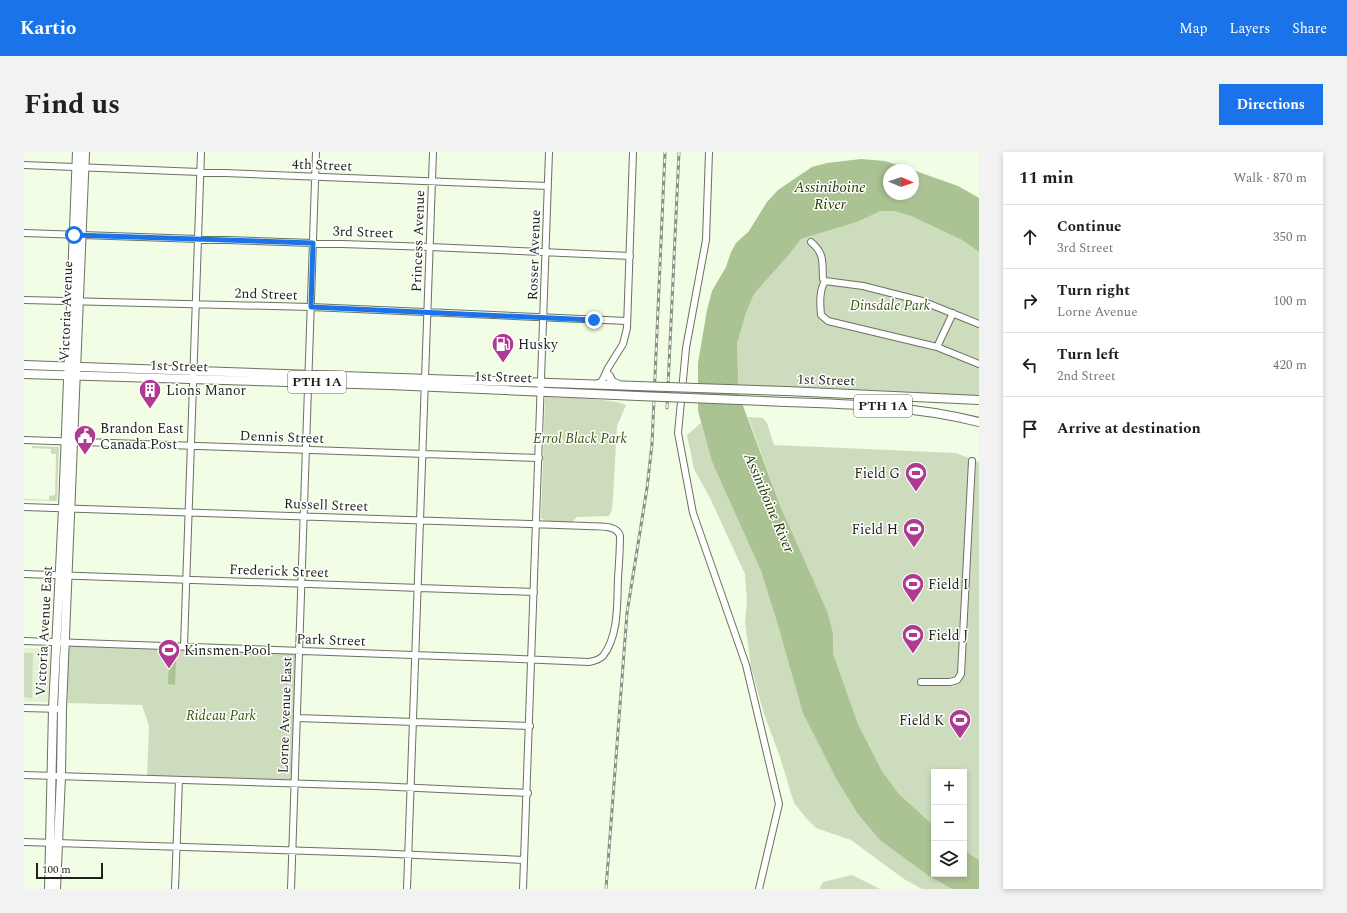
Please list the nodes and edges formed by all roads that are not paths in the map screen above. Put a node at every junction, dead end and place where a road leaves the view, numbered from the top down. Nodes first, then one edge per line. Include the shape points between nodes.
1 (77, 152) edge
2 (85, 152) edge
3 (201, 152) edge
4 (316, 152) edge
5 (433, 152) edge
6 (549, 152) edge
7 (633, 152) edge
8 (709, 152) edge
9 (24, 166) edge
10 (81, 168) junction
11 (200, 173) junction
12 (315, 177) junction
13 (432, 181) junction
14 (548, 186) junction
15 (24, 233) edge
16 (78, 235) junction
17 (198, 239) junction
18 (811, 242) dead end
19 (313, 243) junction
20 (430, 247) junction
21 (546, 252) junction
22 (630, 256) junction
23 (825, 281) junction
24 (24, 300) edge
25 (75, 302) junction
26 (195, 304) junction
27 (311, 307) junction
28 (427, 313) junction
29 (953, 313) junction
30 (544, 318) junction
31 (627, 321) junction
32 (979, 324) edge
33 (937, 347) junction
34 (611, 362) junction
35 (979, 364) edge
36 (24, 365) edge
37 (72, 371) junction
38 (24, 374) edge
39 (193, 376) junction
40 (609, 376) junction
41 (308, 378) junction
42 (425, 384) junction
43 (593, 385) junction
44 (608, 385) junction
45 (622, 386) junction
46 (541, 388) junction
47 (566, 392) junction
48 (979, 400) edge
49 (979, 422) edge
50 (24, 440) edge
51 (69, 441) junction
52 (191, 446) junction
53 (306, 450) junction
54 (422, 454) junction
55 (539, 458) junction
56 (972, 461) dead end
57 (24, 507) edge
58 (67, 508) junction
59 (188, 512) junction
60 (304, 516) junction
61 (420, 520) junction
62 (536, 524) junction
63 (620, 538) joint
64 (24, 574) edge
65 (64, 575) junction
66 (186, 579) junction
67 (301, 583) junction
68 (417, 588) junction
69 (534, 592) junction
70 (24, 641) edge
71 (60, 643) junction
72 (184, 646) junction
73 (300, 651) junction
74 (415, 654) junction
75 (532, 659) junction
76 (921, 682) dead end
77 (24, 708) edge
78 (58, 709) junction
79 (297, 718) junction
80 (413, 722) junction
81 (530, 726) junction
82 (24, 774) edge
83 (51, 775) junction
84 (61, 776) junction
85 (179, 780) junction
86 (295, 784) junction
87 (410, 788) junction
88 (528, 792) junction
89 (24, 842) edge
90 (54, 843) junction
91 (176, 846) junction
92 (293, 850) junction
93 (408, 855) junction
94 (524, 860) junction
95 (48, 889) edge
96 (56, 889) edge
97 (175, 889) edge
98 (291, 889) edge
99 (407, 889) edge
100 (523, 889) edge
101 (759, 889) edge

1 - 10 main road, Victoria Avenue
2 - 10 main road, Victoria Avenue
3 - 11 street
4 - 12 street, Lorne Avenue East
5 - 13 street, Princess Avenue
6 - 14 street, Rosser Avenue
7 - 22 street
8 - 101 street via 706,240 686,348 678,433 692,512 746,665 779,804
9 - 10 street, 4th Street
10 - 11 street, 4th Street
10 - 16 main road, Victoria Avenue
11 - 12 street, 4th Street
11 - 17 street
12 - 13 street, 4th Street
12 - 19 street, Lorne Avenue East
13 - 14 street, 4th Street
13 - 20 street, Princess Avenue
14 - 21 street, Rosser Avenue
15 - 16 street, 3rd Street
16 - 17 street, 3rd Street
16 - 25 main road, Victoria Avenue
17 - 19 street, 3rd Street
17 - 26 street
18 - 23 street via 821,254
19 - 20 street, 3rd Street
19 - 27 street, Lorne Avenue East
20 - 21 street, 3rd Street
20 - 28 street, Princess Avenue
21 - 22 street, 3rd Street
21 - 30 street, Rosser Avenue
22 - 31 street
23 - 29 street via 863,286 922,301
23 - 33 street via 822,286 820,308 821,315 828,321
24 - 25 street, 2nd Street
25 - 26 street, 2nd Street
25 - 37 main road, Victoria Avenue
26 - 27 street, 2nd Street
26 - 39 street
27 - 28 street, 2nd Street
27 - 41 street, Lorne Avenue East
28 - 30 street, 2nd Street
28 - 42 street, Princess Avenue
29 - 32 street
29 - 33 street
30 - 31 street, 2nd Street
30 - 46 street, Rosser Avenue
31 - 34 street via 623,344
33 - 35 street
34 - 40 street
34 - 43 street via 602,381
36 - 37 main road, 1st Street
37 - 38 main road, 1st Street
37 - 39 main road, 1st Street / PTH 1A
37 - 51 main road, Victoria Avenue East
39 - 41 main road, 1st Street / PTH 1A
39 - 52 street
40 - 44 street
40 - 45 main road via 612,382
41 - 42 main road, 1st Street / PTH 1A
41 - 53 street, Lorne Avenue East
42 - 46 main road, 1st Street / PTH 1A
42 - 54 street, Princess Avenue
43 - 44 main road, 1st Street / PTH 1A
43 - 46 main road, 1st Street / PTH 1A
44 - 45 main road, 1st Street / PTH 1A
44 - 47 main road via 604,391
45 - 48 main road, 1st Street / PTH 1A, bridge
46 - 47 main road, 1st Street / PTH 1A
46 - 55 street, Rosser Avenue
47 - 49 main road, 1st Street / PTH 1A, bridge via 859,404 913,409
50 - 51 street, Dennis Street
51 - 52 street, Dennis Street
51 - 58 main road, Victoria Avenue East
52 - 53 street, Dennis Street
52 - 59 street
53 - 54 street, Dennis Street
53 - 60 street, Lorne Avenue East
54 - 55 street, Dennis Street
54 - 61 street, Princess Avenue
55 - 62 street, Rosser Avenue
56 - 76 street via 961,674 957,680 950,682
57 - 58 street, Russell Street
58 - 59 street, Russell Street
58 - 65 main road, Victoria Avenue East
59 - 60 street, Russell Street
59 - 66 street
60 - 61 street, Russell Street
60 - 67 street, Lorne Avenue East
61 - 62 street, Russell Street
61 - 68 street, Princess Avenue
62 - 63 street, Russell Street via 611,528 618,530
62 - 69 street, Rosser Avenue
63 - 75 street, Park Street via 615,625 606,651 594,661
64 - 65 street, Frederick Street
65 - 66 street, Frederick Street
65 - 71 main road, Victoria Avenue East
66 - 67 street, Frederick Street
66 - 72 street
67 - 68 street, Frederick Street
67 - 73 street, Lorne Avenue East
68 - 69 street, Frederick Street
68 - 74 street, Princess Avenue
69 - 75 street, Rosser Avenue
70 - 71 street, Park Street
71 - 72 street, Park Street
71 - 78 main road, Victoria Avenue East
72 - 73 street, Park Street
73 - 74 street, Park Street
73 - 79 street, Lorne Avenue East
74 - 75 street, Park Street
74 - 80 street, Princess Avenue
75 - 81 street, Rosser Avenue
77 - 78 street
78 - 83 main road, Victoria Avenue East
78 - 84 main road, Victoria Avenue East
79 - 80 street
79 - 86 street, Lorne Avenue East
80 - 81 street
80 - 87 street, Princess Avenue
81 - 88 street, Rosser Avenue
82 - 83 street
83 - 84 street
83 - 90 main road, Victoria Avenue East
84 - 85 street
84 - 90 main road, Victoria Avenue East
85 - 86 street
85 - 91 street
86 - 87 street
86 - 92 street, Lorne Avenue East
87 - 88 street
87 - 93 street, Princess Avenue
88 - 94 street, Rosser Avenue
89 - 90 street
90 - 91 street
90 - 95 main road, Victoria Avenue East
90 - 96 main road, Victoria Avenue East
91 - 92 street
91 - 97 street
92 - 93 street
92 - 98 street, Lorne Avenue East
93 - 94 street
93 - 99 street, Princess Avenue
94 - 100 street, Rosser Avenue

